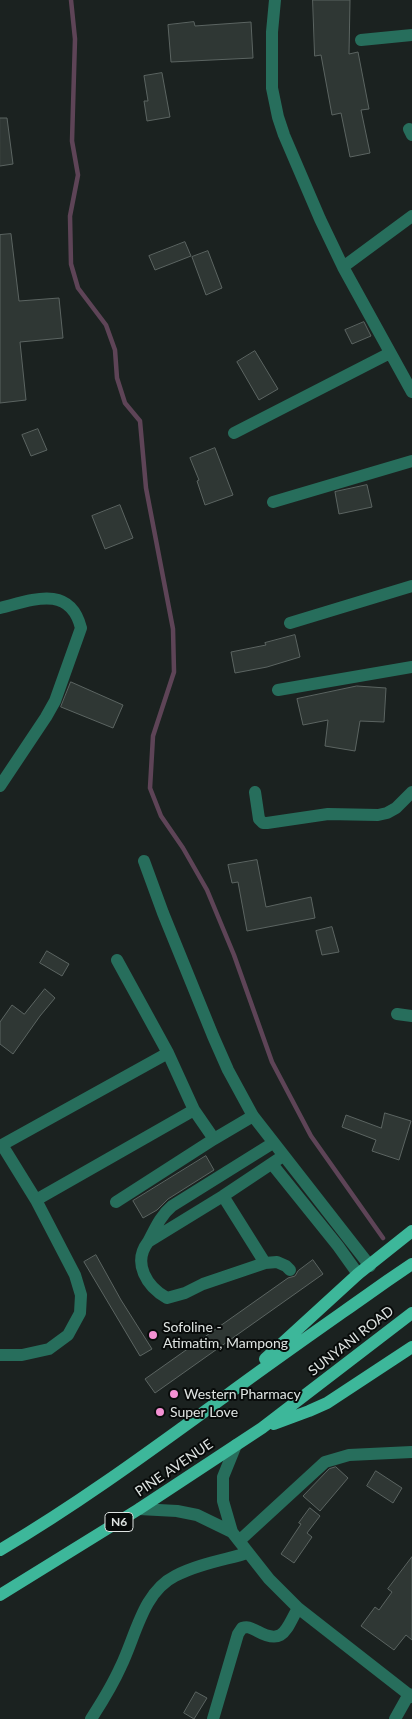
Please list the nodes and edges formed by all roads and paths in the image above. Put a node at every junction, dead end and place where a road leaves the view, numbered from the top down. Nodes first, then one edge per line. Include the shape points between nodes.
1 (275, 0) edge
2 (412, 35) edge
3 (361, 40) dead end
4 (412, 216) edge
5 (343, 267) junction
6 (390, 353) junction
7 (412, 392) edge
8 (234, 433) dead end
9 (412, 461) edge
10 (273, 502) dead end
11 (412, 586) edge
12 (0, 608) edge
13 (290, 623) dead end
14 (412, 667) edge
15 (278, 690) dead end
16 (0, 786) edge
17 (255, 792) dead end
18 (412, 792) edge
19 (144, 861) dead end
20 (117, 960) dead end
21 (397, 1014) dead end
22 (412, 1016) edge
23 (168, 1053) junction
24 (194, 1110) junction
25 (253, 1116) junction
26 (214, 1139) junction
27 (273, 1143) junction
28 (1, 1145) edge
29 (283, 1156) junction
30 (272, 1164) junction
31 (223, 1196) junction
32 (36, 1200) junction
33 (116, 1202) dead end
34 (412, 1231) edge
35 (148, 1242) junction
36 (265, 1263) junction
37 (412, 1264) edge
38 (370, 1266) junction
39 (290, 1270) dead end
40 (358, 1274) junction
41 (412, 1313) edge
42 (412, 1347) edge
43 (0, 1355) edge
44 (224, 1397) junction
45 (262, 1428) junction
46 (236, 1445) junction
47 (412, 1452) edge
48 (139, 1509) junction
49 (235, 1537) junction
50 (0, 1550) edge
51 (248, 1553) junction
52 (0, 1595) edge
53 (298, 1608) junction
54 (410, 1696) edge
55 (91, 1719) edge
56 (213, 1719) edge
57 (395, 1719) edge

1 - 5 street via 272,88 278,117 308,194
2 - 3 street
4 - 5 street
5 - 6 street
6 - 7 street
6 - 8 street
9 - 10 street
11 - 13 street
12 - 16 street via 36,599 56,600 74,609 81,628 46,717
14 - 15 street
17 - 18 street via 259,819 267,824 328,814 378,815 396,808
19 - 25 street via 213,1036
20 - 23 street
21 - 22 street
23 - 24 street
23 - 28 street
24 - 26 street
24 - 32 street
25 - 26 street
25 - 27 street
26 - 33 street
27 - 29 street
27 - 35 street via 172,1206 164,1213
28 - 32 street
29 - 30 street
29 - 38 street
30 - 31 street
30 - 40 street
31 - 35 street
31 - 36 street
32 - 43 street via 75,1275 81,1295 80,1313 68,1335 50,1349 22,1355
34 - 38 main road
35 - 36 street via 140,1259 142,1269 152,1287 167,1298
36 - 39 street via 277,1262
37 - 44 main road
38 - 40 main road
40 - 44 main road
41 - 45 main road, SUNYANI ROAD / N6
42 - 45 main road via 327,1402
44 - 50 main road via 130,1466
45 - 46 main road, SUNYANI ROAD / N6
46 - 48 main road, PINE AVENUE / N6
46 - 49 street via 223,1477 223,1501
47 - 49 street via 349,1454 325,1462
48 - 49 street via 197,1515
48 - 52 main road, PINE AVENUE / N6
49 - 51 street
51 - 53 street
51 - 55 street via 174,1576 154,1592 122,1664
53 - 54 street
53 - 56 street via 283,1634 276,1638 248,1626 242,1628
54 - 57 street

